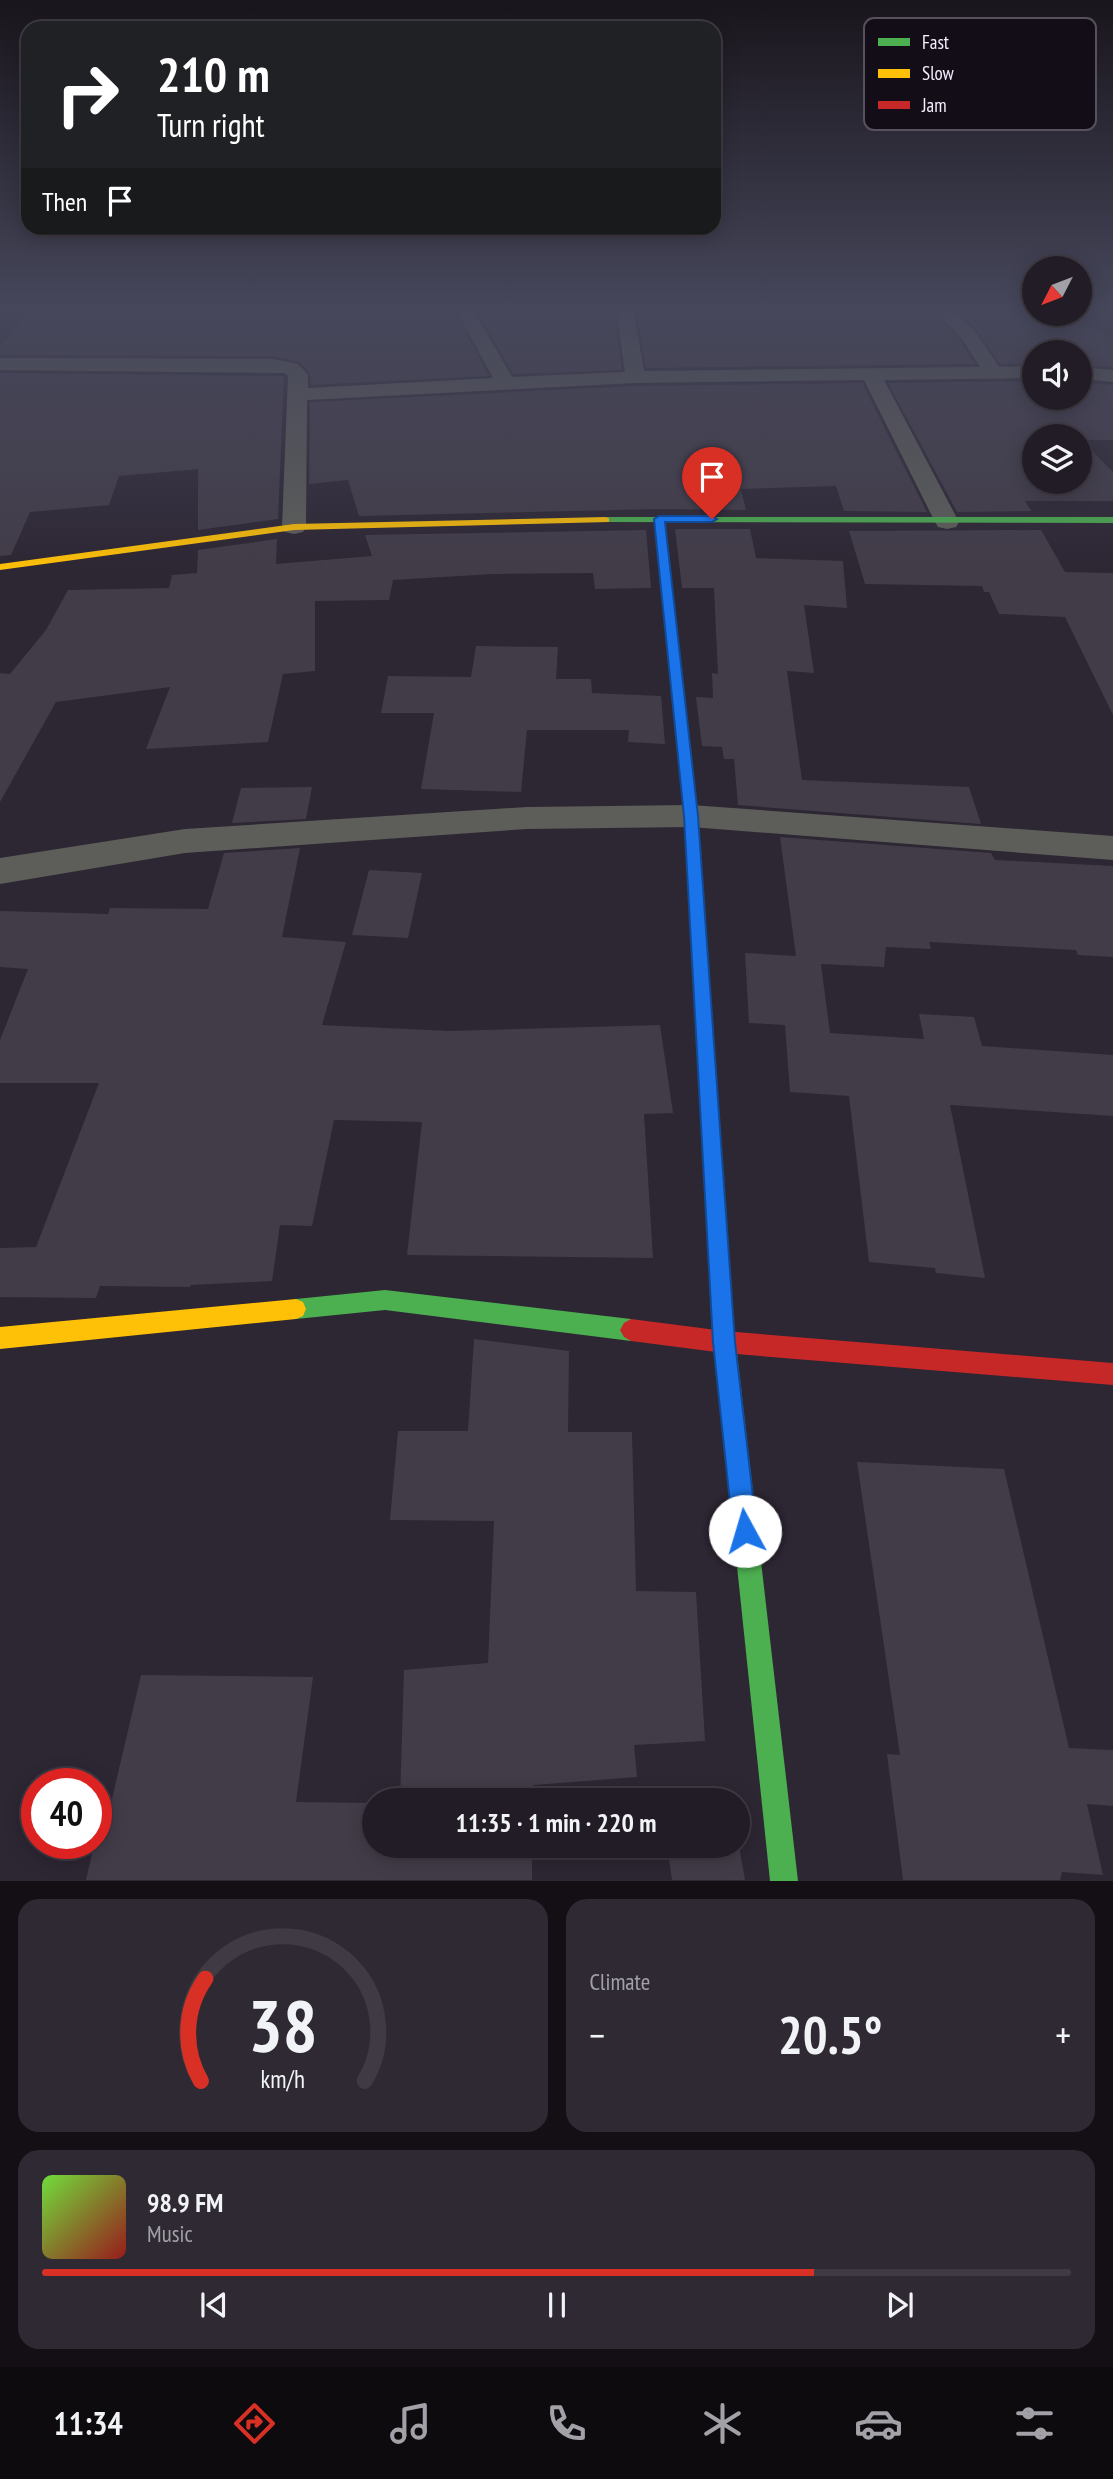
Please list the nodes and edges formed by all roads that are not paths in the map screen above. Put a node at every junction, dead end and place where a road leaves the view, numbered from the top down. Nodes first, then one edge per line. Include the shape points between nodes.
1 (298, 396) edge
2 (882, 396) edge
3 (659, 519) junction
4 (1113, 520) edge
5 (947, 522) junction
6 (294, 527) junction
7 (0, 567) edge
8 (691, 816) junction
9 (1113, 848) edge
10 (0, 871) edge
11 (0, 1339) edge
12 (724, 1342) junction
13 (1113, 1374) edge
14 (784, 1881) edge

1 - 6 street
2 - 5 street
3 - 5 street
3 - 6 street
3 - 8 street
4 - 5 street
6 - 7 street
8 - 9 street
8 - 10 street via 527,818 185,841
8 - 12 street
11 - 12 street via 385,1300
12 - 13 street
12 - 14 street

